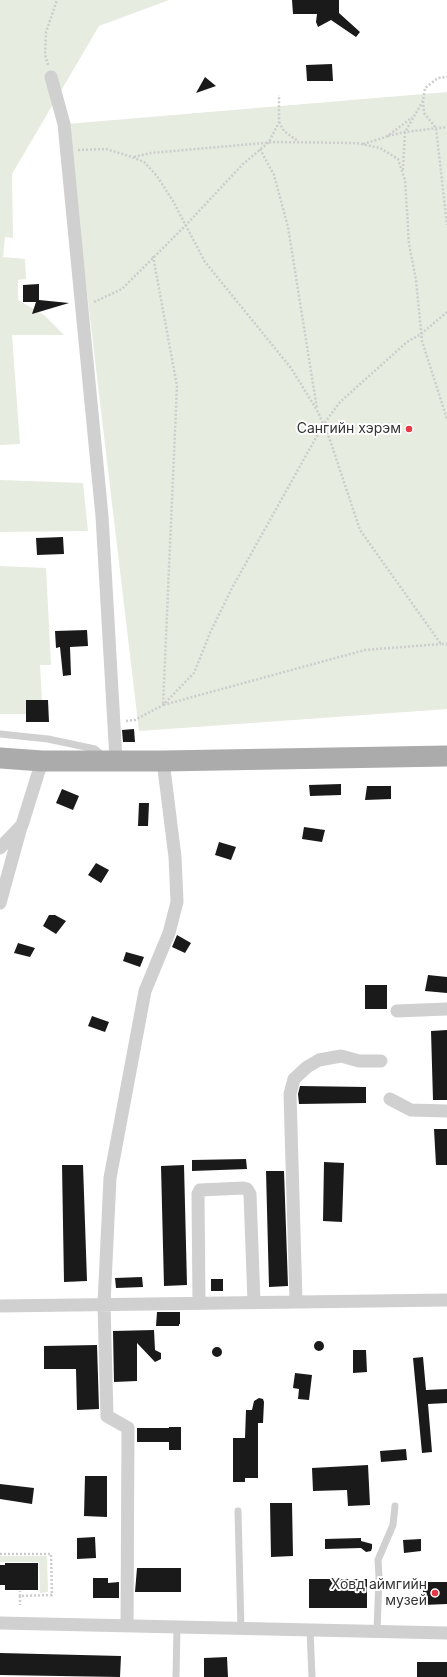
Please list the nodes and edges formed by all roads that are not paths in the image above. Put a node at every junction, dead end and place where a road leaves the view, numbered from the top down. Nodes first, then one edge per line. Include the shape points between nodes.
1 (51, 77) road end
2 (0, 734) edge
3 (447, 756) edge
4 (0, 758) edge
5 (42, 760) junction
6 (112, 760) junction
7 (163, 761) junction
8 (22, 825) junction
9 (0, 848) edge
10 (0, 903) edge
11 (447, 1009) edge
12 (397, 1010) dead end
13 (381, 1061) dead end
14 (390, 1099) dead end
15 (447, 1111) edge
16 (447, 1300) edge
17 (296, 1301) junction
18 (254, 1302) junction
19 (199, 1303) junction
20 (104, 1304) junction
21 (0, 1306) edge
22 (395, 1506) dead end
23 (238, 1511) dead end
24 (0, 1622) edge
25 (128, 1626) junction
26 (177, 1627) junction
27 (241, 1629) junction
28 (310, 1630) junction
29 (377, 1632) junction
30 (447, 1633) edge
31 (176, 1677) edge
32 (312, 1677) edge

1 - 6 street via 64,124 102,516 114,723
2 - 6 lane via 48,739 95,749
3 - 7 main road
4 - 5 main road
5 - 6 main road
5 - 8 street
6 - 7 main road
7 - 20 street via 175,857 177,902 169,933 145,991 110,1178
8 - 9 street
8 - 10 street
11 - 12 street
13 - 17 street via 359,1061 341,1056 319,1060 294,1079 290,1094
14 - 15 street via 411,1110
16 - 17 street
17 - 18 street
18 - 19 street
18 - 19 street via 250,1194 243,1188 200,1190 198,1194
19 - 20 street
20 - 21 street
20 - 25 street via 107,1416 128,1428
22 - 29 lane via 393,1525 378,1560
23 - 27 lane
24 - 25 street
25 - 26 street
26 - 27 street
26 - 31 lane
27 - 28 street
28 - 29 street
28 - 32 lane
29 - 30 street

